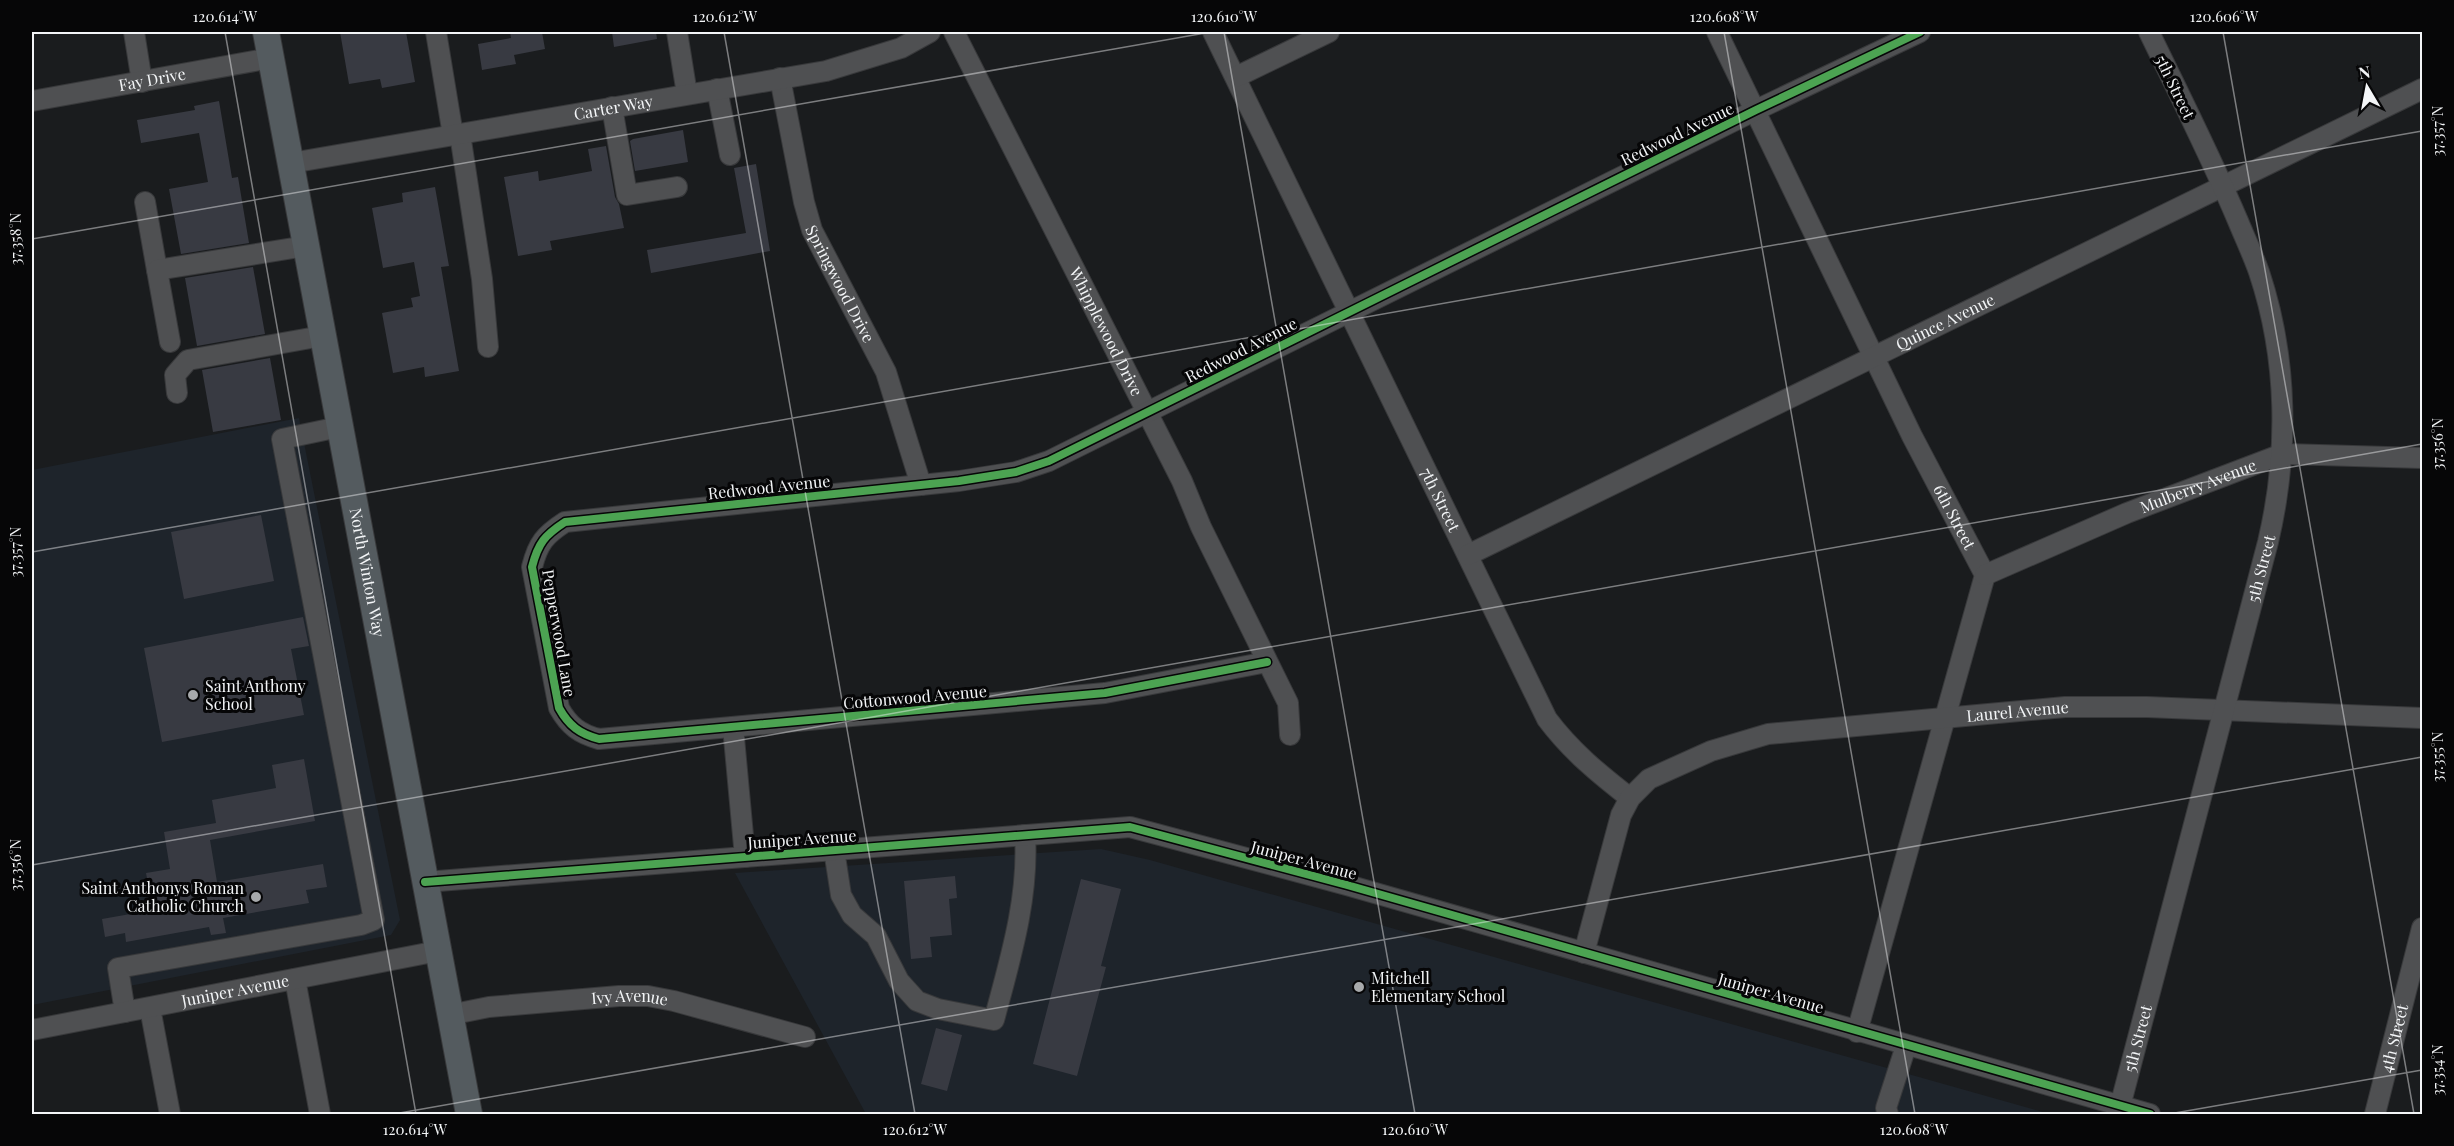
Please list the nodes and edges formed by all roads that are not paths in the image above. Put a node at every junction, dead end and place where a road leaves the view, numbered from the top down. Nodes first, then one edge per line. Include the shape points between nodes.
1 (134, 32) edge
2 (266, 32) edge
3 (436, 32) edge
4 (677, 32) edge
5 (930, 32) edge
6 (954, 32) edge
7 (1213, 32) edge
8 (1329, 32) edge
9 (1718, 32) edge
10 (1920, 32) edge
11 (2149, 32) edge
12 (271, 58) junction
13 (1236, 77) junction
14 (780, 78) junction
15 (142, 82) junction
16 (717, 89) junction
17 (2422, 89) edge
18 (687, 94) junction
19 (32, 101) edge
20 (612, 107) junction
21 (1756, 110) junction
22 (457, 134) junction
23 (730, 155) dead end
24 (291, 163) junction
25 (677, 187) dead end
26 (2223, 187) junction
27 (145, 202) dead end
28 (306, 246) junction
29 (157, 270) junction
30 (1349, 311) junction
31 (322, 336) junction
32 (170, 342) dead end
33 (488, 347) dead end
34 (1874, 356) junction
35 (177, 393) dead end
36 (1148, 411) junction
37 (339, 427) junction
38 (2282, 454) junction
39 (2422, 458) edge
40 (921, 485) junction
41 (537, 548) joint
42 (1468, 555) junction
43 (1984, 576) junction
44 (1267, 662) junction
45 (2223, 711) junction
46 (1945, 718) junction
47 (2422, 718) edge
48 (567, 722) joint
49 (733, 727) junction
50 (1290, 735) dead end
51 (1630, 798) junction
52 (1026, 835) junction
53 (834, 850) junction
54 (745, 857) junction
55 (425, 882) junction
56 (2422, 928) edge
57 (438, 951) junction
58 (1584, 953) junction
59 (295, 980) junction
60 (150, 1008) junction
61 (125, 1012) junction
62 (450, 1015) junction
63 (32, 1030) edge
64 (1857, 1032) junction
65 (805, 1037) dead end
66 (1906, 1046) junction
67 (2119, 1110) edge
68 (170, 1114) edge
69 (321, 1114) edge
70 (469, 1114) edge
71 (1888, 1114) edge
72 (2150, 1114) edge
73 (2375, 1114) edge

1 - 15 street
2 - 12 main road, North Winton Way
3 - 22 street
4 - 18 street
5 - 14 street, Carter Way via 867,60
6 - 36 street, Whipplewood Drive
7 - 13 street, 7th Street
8 - 13 street
9 - 21 street, 6th Street
10 - 21 street, Redwood Avenue
11 - 26 street, 5th Street
12 - 15 street, Fay Drive
12 - 24 main road, North Winton Way
13 - 30 street, 7th Street
14 - 16 street, Carter Way
14 - 40 street, Springwood Drive via 812,230 886,372
15 - 19 street, Fay Drive
16 - 18 street, Carter Way
16 - 23 street
17 - 26 street, Quince Avenue
18 - 20 street, Carter Way
20 - 22 street, Carter Way
20 - 25 street via 627,195
21 - 30 street, Redwood Avenue
21 - 34 street, 6th Street
22 - 24 street, Carter Way
22 - 33 street via 482,279
24 - 28 main road, North Winton Way
26 - 34 street, Quince Avenue
26 - 38 street, 5th Street via 2259,272 2277,342
27 - 29 street
28 - 29 street
28 - 31 main road, North Winton Way
29 - 32 street
30 - 36 street, Redwood Avenue
30 - 42 street, 7th Street
31 - 35 street via 188,360 175,375
31 - 37 main road, North Winton Way
34 - 42 street, Quince Avenue
34 - 43 street, 6th Street
36 - 40 street, Redwood Avenue via 1049,461 1016,472
36 - 44 street, Whipplewood Drive
37 - 55 main road, North Winton Way
37 - 61 street via 282,440 374,920 118,968
38 - 39 street, Mulberry Avenue
38 - 43 street, Mulberry Avenue via 2127,513
38 - 45 street, 5th Street via 2273,522
40 - 41 street, Redwood Avenue via 565,522
41 - 48 street, Pepperwood Lane via 532,567 559,708
42 - 51 street, 7th Street via 1547,719 1590,767
43 - 46 street
44 - 49 street, Cottonwood Avenue via 1105,693
44 - 50 street, Whipplewood Drive via 1288,703
45 - 46 street, Laurel Avenue via 2065,707
45 - 47 street, Laurel Avenue
45 - 67 street, 5th Street
46 - 51 street, Laurel Avenue via 1768,734 1711,751 1649,779
46 - 64 street
48 - 49 street, Cottonwood Avenue via 583,735 600,739
49 - 54 street
51 - 58 street via 1621,815
52 - 53 street, Juniper Avenue
52 - 53 street via 1026,885 994,1020 918,1001 899,981 876,936 852,915 841,895
52 - 58 street, Juniper Avenue via 1130,827
53 - 54 street, Juniper Avenue
54 - 55 street, Juniper Avenue
55 - 57 main road, North Winton Way
56 - 73 street, 4th Street
57 - 59 street, Juniper Avenue
57 - 62 main road, North Winton Way
58 - 64 street, Juniper Avenue
59 - 60 street, Juniper Avenue
59 - 69 street
60 - 61 street, Juniper Avenue
60 - 68 street
61 - 63 street, Juniper Avenue
62 - 65 street, Ivy Avenue via 489,1007 648,996
62 - 70 main road, North Winton Way
64 - 66 street, Juniper Avenue
66 - 67 street, Juniper Avenue
66 - 71 street via 1886,1108
67 - 72 street, Juniper Avenue

